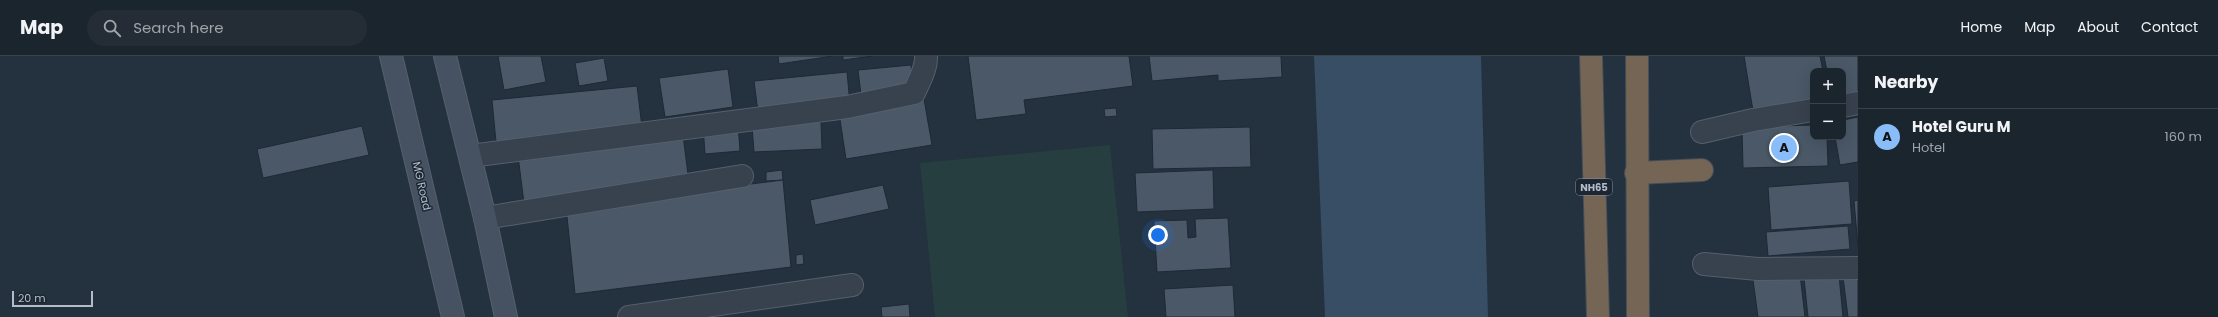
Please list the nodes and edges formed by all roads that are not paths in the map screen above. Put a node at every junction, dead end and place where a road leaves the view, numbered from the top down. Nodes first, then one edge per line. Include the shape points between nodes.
1 (391, 56) edge
2 (445, 56) edge
3 (926, 56) edge
4 (1591, 56) edge
5 (1637, 56) edge
6 (1858, 103) edge
7 (1846, 105) edge
8 (1810, 110) edge
9 (1702, 132) dead end
10 (470, 156) junction
11 (1702, 170) dead end
12 (1636, 174) junction
13 (742, 176) dead end
14 (485, 218) junction
15 (1704, 264) dead end
16 (1858, 268) edge
17 (852, 285) dead end
18 (453, 317) edge
19 (506, 317) edge
20 (629, 317) edge
21 (1598, 317) edge
22 (1638, 317) edge

1 - 18 main road, MG Road
2 - 10 main road
3 - 10 street via 927,65 914,92 847,107
4 - 21 highway, NH65
5 - 12 highway
6 - 7 street
8 - 9 street
10 - 14 main road
11 - 12 highway
12 - 22 highway
13 - 14 street
14 - 19 main road
15 - 16 street via 1758,269
17 - 20 street

